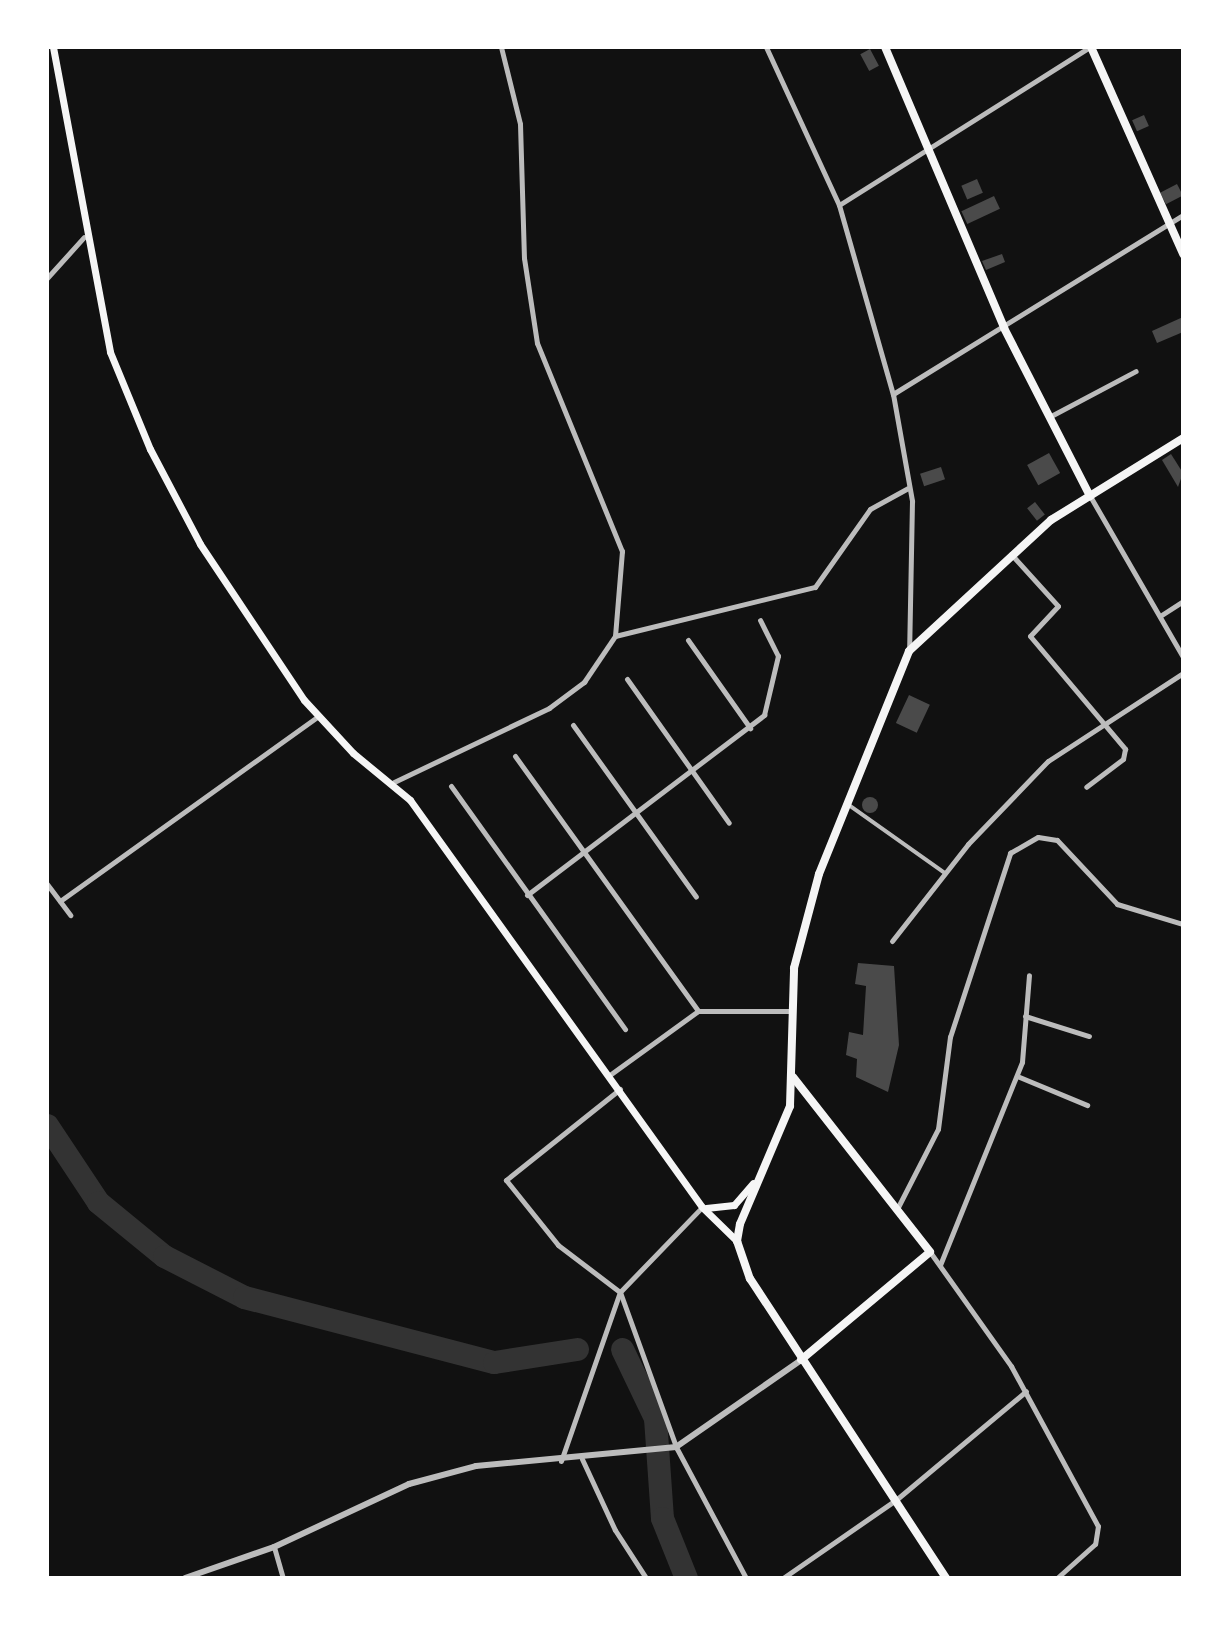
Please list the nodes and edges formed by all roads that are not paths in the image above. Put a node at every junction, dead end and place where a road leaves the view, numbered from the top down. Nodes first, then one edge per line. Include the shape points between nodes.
1 (53, 47) edge
2 (501, 47) edge
3 (766, 47) edge
4 (885, 47) edge
5 (1090, 47) edge
6 (926, 147) junction
7 (839, 205) junction
8 (1183, 215) edge
9 (1170, 222) junction
10 (84, 237) junction
11 (1183, 254) edge
12 (47, 278) edge
13 (1004, 328) junction
14 (1136, 371) dead end
15 (893, 394) junction
16 (1049, 417) junction
17 (1183, 438) edge
18 (908, 488) junction
19 (1090, 496) junction
20 (1011, 554) junction
21 (1183, 601) edge
22 (1160, 616) junction
23 (760, 620) dead end
24 (615, 636) junction
25 (688, 640) dead end
26 (909, 651) junction
27 (1183, 657) edge
28 (1183, 673) edge
29 (628, 680) dead end
30 (318, 716) junction
31 (1108, 721) junction
32 (573, 725) dead end
33 (750, 728) junction
34 (515, 755) dead end
35 (695, 772) junction
36 (394, 782) junction
37 (451, 786) dead end
38 (1086, 787) dead end
39 (847, 804) junction
40 (639, 811) junction
41 (729, 823) dead end
42 (586, 853) junction
43 (945, 873) junction
44 (47, 884) edge
45 (527, 895) junction
46 (696, 897) dead end
47 (60, 901) junction
48 (70, 915) dead end
49 (1183, 924) edge
50 (892, 941) dead end
51 (1028, 975) dead end
52 (698, 1011) junction
53 (792, 1011) junction
54 (1026, 1016) junction
55 (625, 1029) dead end
56 (1089, 1036) dead end
57 (611, 1074) junction
58 (1017, 1076) junction
59 (793, 1077) junction
60 (621, 1088) junction
61 (1087, 1105) dead end
62 (753, 1184) junction
63 (702, 1207) junction
64 (897, 1209) junction
65 (737, 1241) junction
66 (930, 1252) junction
67 (940, 1265) junction
68 (620, 1292) junction
69 (801, 1360) junction
70 (1026, 1391) junction
71 (674, 1447) junction
72 (582, 1459) junction
73 (561, 1461) junction
74 (897, 1499) junction
75 (274, 1546) junction
76 (185, 1578) edge
77 (283, 1578) edge
78 (646, 1578) edge
79 (746, 1578) edge
80 (783, 1578) edge
81 (946, 1578) edge
82 (1057, 1578) edge

1 - 10 main road
2 - 24 street via 520,124 524,258 537,343 622,551
3 - 7 street
4 - 6 main road
5 - 6 street
5 - 9 main road
6 - 7 street
6 - 13 main road
7 - 15 street
8 - 9 street
9 - 11 main road
9 - 13 street
10 - 12 street
10 - 30 main road via 110,352 150,449 224,584
13 - 15 street
13 - 16 main road
14 - 16 street
15 - 18 street
16 - 19 main road
17 - 19 main road
18 - 24 street via 870,509 815,587
18 - 26 street
19 - 20 main road
19 - 22 street
20 - 26 main road
20 - 31 street via 1058,606 1030,636
21 - 22 street
22 - 27 street
23 - 33 street via 778,656 764,715
24 - 36 street via 584,682 549,708
25 - 33 street
26 - 39 main road
28 - 31 street
29 - 35 street
30 - 36 main road via 359,759
30 - 47 street
31 - 38 street via 1125,756
31 - 43 street via 1022,785
32 - 40 street
33 - 35 street
34 - 42 street
35 - 40 street
35 - 41 street
36 - 57 main road
37 - 45 street
39 - 43 street
39 - 53 main road via 800,937
40 - 42 street
40 - 46 street
42 - 45 street
42 - 52 street
43 - 50 street
44 - 47 street
45 - 55 street
47 - 48 street
49 - 64 street via 1117,904 1057,840 1038,837 1010,853 950,1037 938,1129
51 - 54 street
52 - 53 street
52 - 57 street
53 - 59 main road
54 - 56 street
54 - 58 street
57 - 60 main road
58 - 61 street
58 - 67 street
59 - 62 main road via 787,1118
59 - 64 main road
60 - 63 main road
60 - 68 street via 506,1180 558,1245
62 - 63 main road via 724,1209
62 - 65 main road
63 - 65 main road
63 - 68 street
64 - 66 main road
65 - 69 main road via 750,1279
66 - 67 street
66 - 69 main road
67 - 70 street
68 - 71 street
68 - 73 street
69 - 71 street
69 - 74 main road
70 - 74 street
70 - 82 street via 1098,1526 1095,1544
71 - 72 street
71 - 79 street
72 - 73 street
72 - 78 street
73 - 75 street via 476,1466 409,1484
74 - 80 street
74 - 81 main road
75 - 76 street
75 - 77 street

